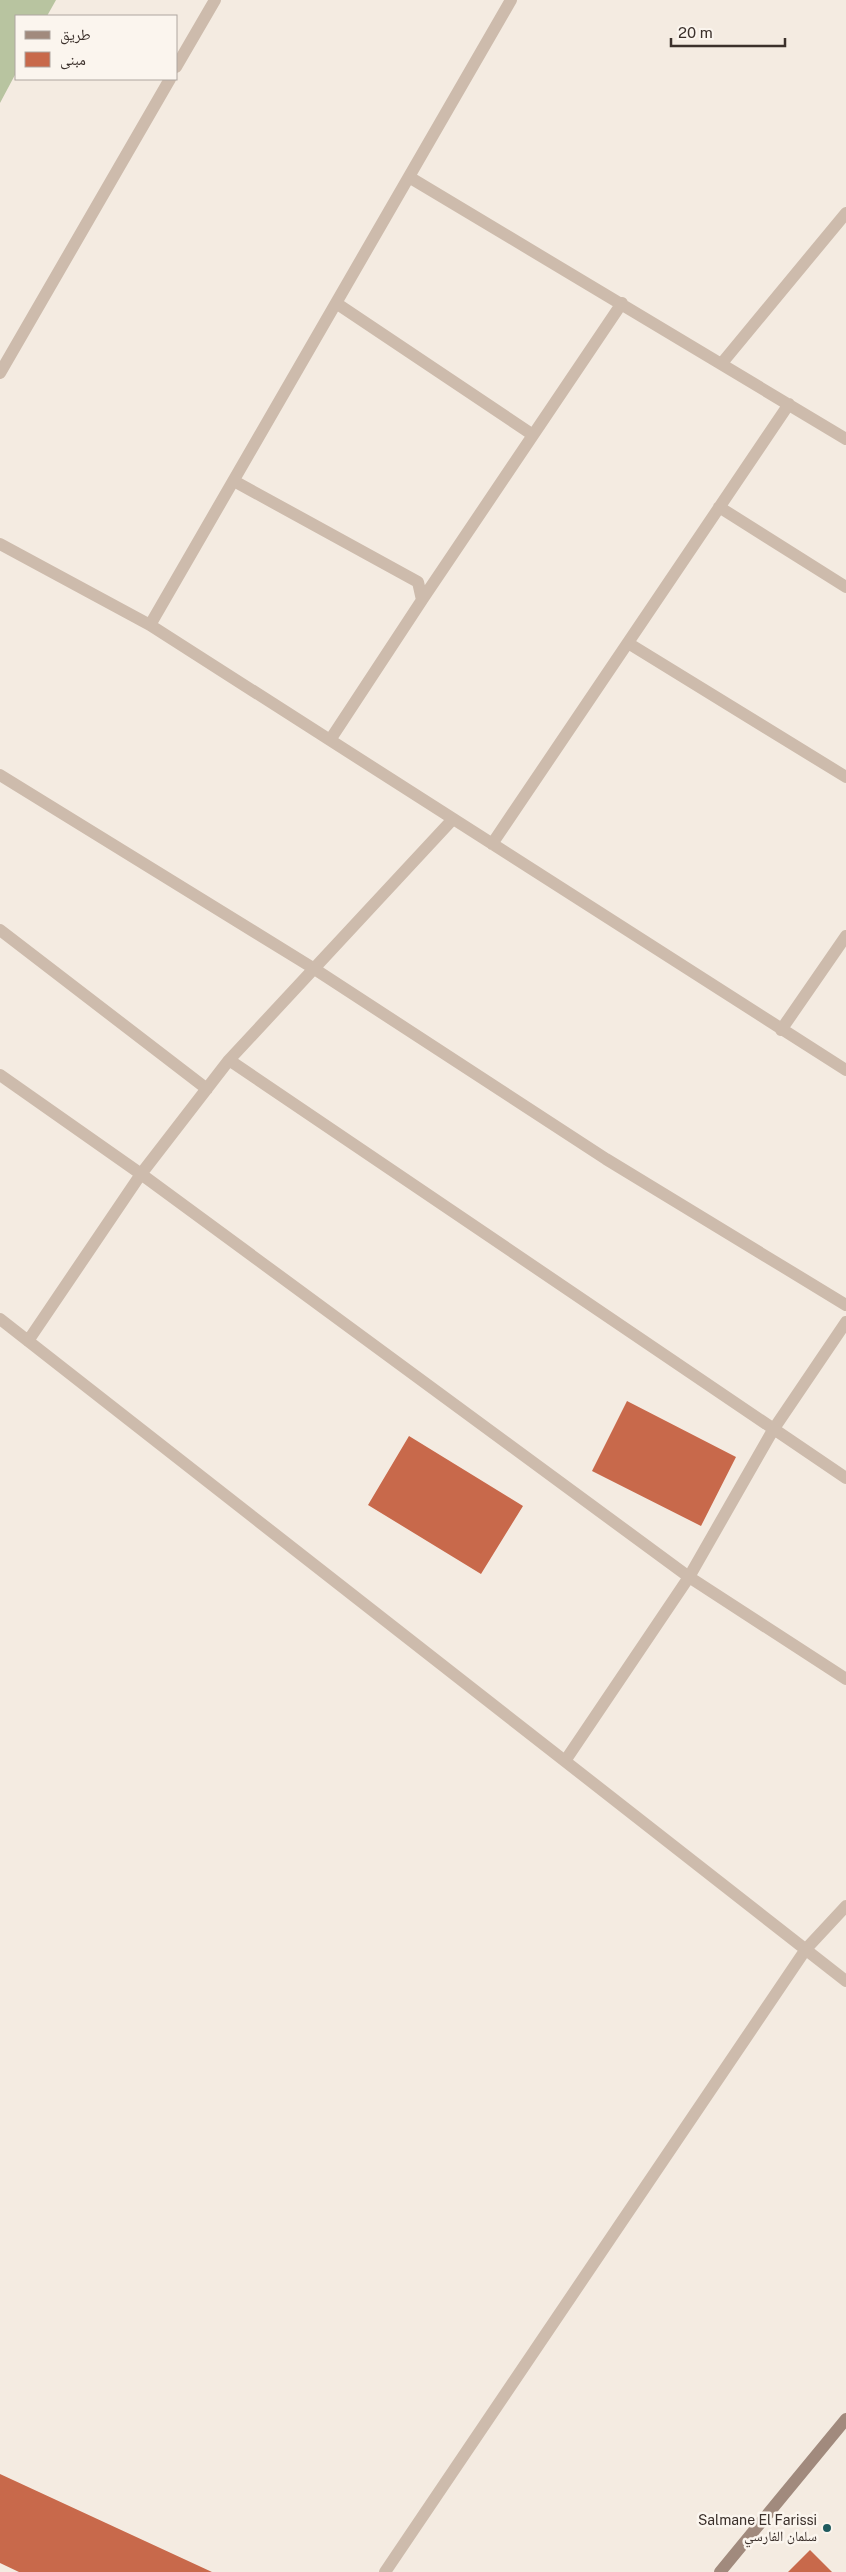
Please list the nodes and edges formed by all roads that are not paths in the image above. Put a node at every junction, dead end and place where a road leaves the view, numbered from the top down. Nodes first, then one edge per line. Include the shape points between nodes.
1 (215, 0) edge
2 (511, 0) edge
3 (178, 64) edge
4 (169, 80) edge
5 (409, 177) junction
6 (846, 213) edge
7 (336, 303) junction
8 (622, 303) junction
9 (722, 363) junction
10 (0, 373) edge
11 (789, 404) junction
12 (532, 435) junction
13 (846, 439) edge
14 (234, 481) junction
15 (719, 507) junction
16 (0, 544) edge
17 (846, 586) edge
18 (422, 600) junction
19 (150, 626) junction
20 (628, 643) junction
21 (330, 740) junction
22 (0, 775) edge
23 (846, 777) edge
24 (453, 819) junction
25 (492, 844) junction
26 (0, 930) edge
27 (846, 936) edge
28 (313, 968) junction
29 (781, 1030) junction
30 (229, 1060) junction
31 (846, 1070) edge
32 (0, 1075) edge
33 (207, 1089) junction
34 (141, 1174) junction
35 (846, 1305) edge
36 (0, 1318) edge
37 (846, 1322) edge
38 (28, 1341) junction
39 (773, 1430) junction
40 (846, 1478) edge
41 (689, 1577) junction
42 (846, 1679) edge
43 (565, 1761) junction
44 (846, 1906) edge
45 (806, 1949) junction
46 (846, 1982) edge
47 (846, 2419) edge
48 (385, 2572) edge
49 (720, 2572) edge

1 - 3 street
2 - 5 street
4 - 10 street
5 - 7 street
5 - 8 street
6 - 9 street
7 - 12 street
7 - 14 street
8 - 9 street
8 - 12 street
9 - 11 street
11 - 13 street
11 - 15 street
12 - 18 street
14 - 18 street via 418,582
14 - 19 street
15 - 17 street
15 - 20 street
16 - 19 street
18 - 21 street
19 - 21 street
20 - 23 street
20 - 25 street
21 - 24 street
22 - 28 street
24 - 25 street
24 - 28 street
25 - 29 street
26 - 33 street
27 - 29 street
28 - 30 street
28 - 35 street via 606,1158
29 - 31 street
30 - 33 street
30 - 39 street
32 - 34 street
33 - 34 street
34 - 38 street
34 - 41 street
36 - 38 street
37 - 39 street
38 - 43 street
39 - 40 street
39 - 41 street
41 - 42 street
41 - 43 street
43 - 45 street
44 - 45 street
45 - 46 street
45 - 48 street
47 - 49 street

